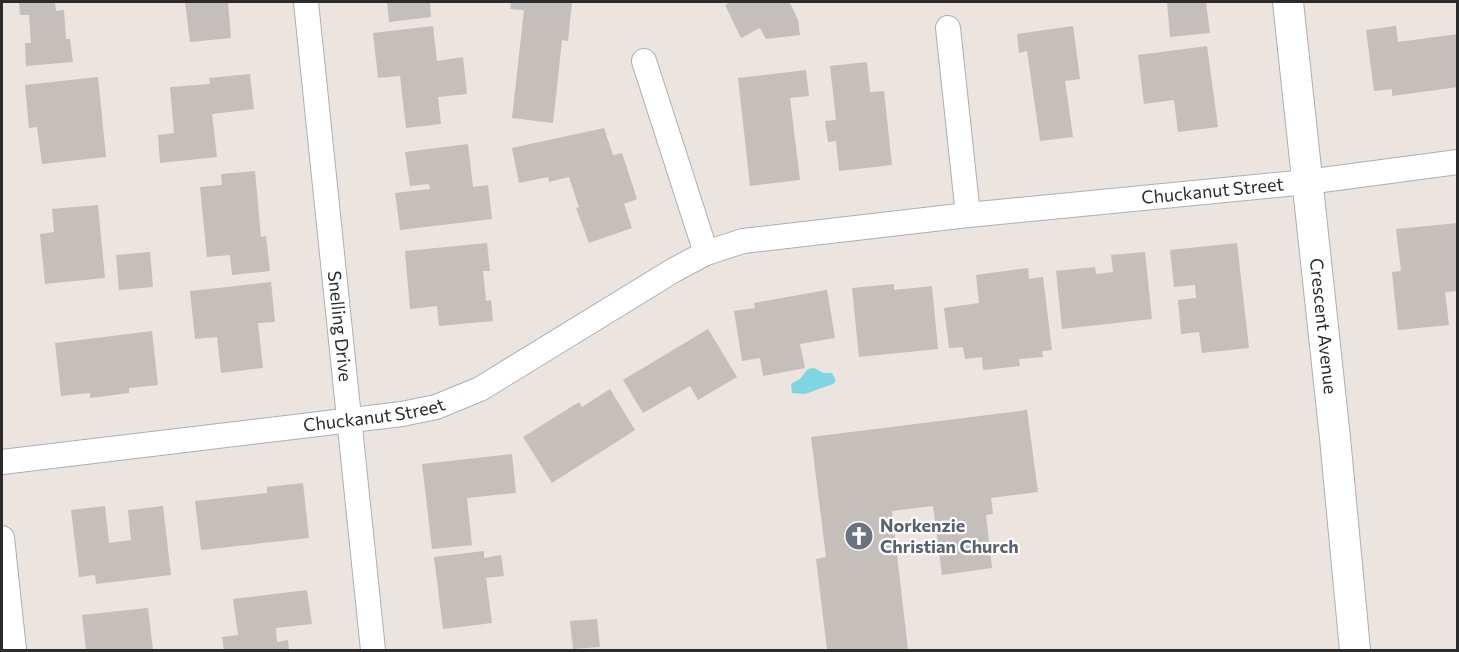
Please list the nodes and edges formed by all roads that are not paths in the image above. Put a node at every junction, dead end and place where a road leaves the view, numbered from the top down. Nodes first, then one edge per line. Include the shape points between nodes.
1 (306, 2) edge
2 (1288, 2) edge
3 (948, 28) dead end
4 (644, 61) dead end
5 (1458, 162) edge
6 (1307, 182) junction
7 (968, 215) junction
8 (706, 253) junction
9 (348, 420) junction
10 (2, 462) edge
11 (2, 538) edge
12 (14, 651) edge
13 (373, 651) edge
14 (1355, 651) edge

1 - 9 street, Snelling Drive
2 - 6 street, Crescent Avenue
3 - 7 street
4 - 8 street
5 - 6 street, Chuckanut Street
6 - 7 street, Chuckanut Street
6 - 14 street, Crescent Avenue
7 - 8 street, Chuckanut Street via 764,237
8 - 9 street, Chuckanut Street via 480,389 418,411
9 - 10 street, Chuckanut Street
9 - 13 street, Snelling Drive
11 - 12 street

